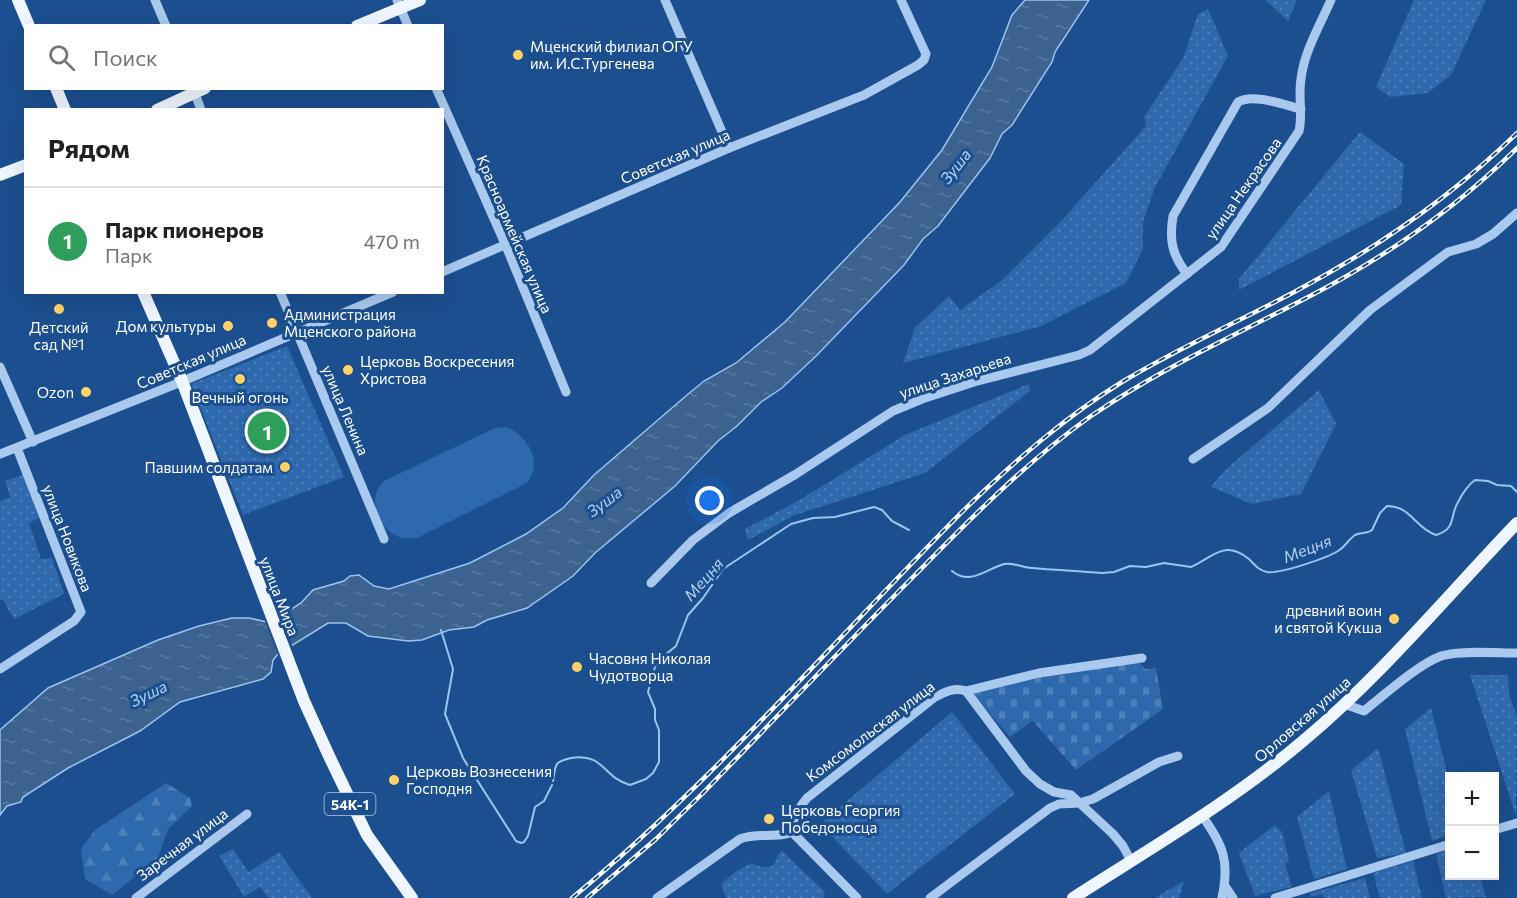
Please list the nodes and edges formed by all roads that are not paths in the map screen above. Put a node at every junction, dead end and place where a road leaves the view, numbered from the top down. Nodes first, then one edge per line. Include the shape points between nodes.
1 (18, 0) edge
2 (155, 0) edge
3 (420, 0) edge
4 (665, 0) edge
5 (901, 0) edge
6 (1331, 0) edge
7 (399, 4) edge
8 (28, 24) edge
9 (165, 24) edge
10 (361, 24) edge
11 (407, 24) edge
12 (57, 90) edge
13 (197, 90) edge
14 (437, 90) edge
15 (64, 108) edge
16 (161, 108) edge
17 (201, 108) edge
18 (1301, 108) junction
19 (729, 148) junction
20 (24, 166) edge
21 (0, 175) edge
22 (1517, 213) edge
23 (506, 246) junction
24 (444, 271) edge
25 (1187, 274) junction
26 (144, 294) edge
27 (281, 294) edge
28 (388, 294) edge
29 (297, 333) junction
30 (0, 367) edge
31 (182, 381) junction
32 (566, 392) dead end
33 (33, 442) junction
34 (17, 448) junction
35 (0, 454) edge
36 (1193, 459) dead end
37 (1517, 524) edge
38 (384, 539) dead end
39 (651, 583) dead end
40 (1517, 653) edge
41 (1142, 658) dead end
42 (0, 669) edge
43 (966, 691) junction
44 (1344, 704) junction
45 (1178, 756) dead end
46 (1079, 803) junction
47 (247, 814) dead end
48 (1203, 815) junction
49 (1517, 823) edge
50 (1499, 828) edge
51 (792, 832) junction
52 (1445, 845) edge
53 (1131, 861) junction
54 (1224, 886) junction
55 (136, 898) edge
56 (412, 898) edge
57 (657, 898) edge
58 (857, 898) edge
59 (930, 898) edge
60 (1073, 898) edge
61 (1222, 898) edge
62 (1233, 898) edge
63 (1275, 898) edge

1 - 8 main road
2 - 9 street
3 - 7 main road
4 - 19 street
5 - 19 street, Советская улица via 926,54 924,60 864,95
6 - 18 street, улица Некрасова via 1303,68
7 - 10 main road
7 - 11 street
12 - 15 main road
13 - 16 main road
13 - 17 street
14 - 23 street, Красноармейская улица
18 - 25 street, улица Некрасова via 1302,122 1295,140 1221,247
18 - 25 street via 1266,100 1238,102 1173,216 1172,249
19 - 23 street, Советская улица
20 - 21 main road
22 - 36 street via 1476,244 1448,252 1370,310 1268,408
23 - 24 street, Советская улица
23 - 32 street, Красноармейская улица
25 - 39 street, улица Захарьева via 1090,350 974,382 893,411 729,513 693,540
26 - 31 main road, улица Мира / 54К-1
27 - 29 street, улица Ленина
28 - 29 street, Советская улица
29 - 31 street, Советская улица
29 - 38 street, улица Ленина
30 - 33 street
31 - 33 street, Советская улица
31 - 56 main road, улица Мира / 54К-1 via 304,701 365,832
33 - 34 street, Советская улица
34 - 35 street, Советская улица
34 - 42 street, улица Новикова via 81,612 74,621
37 - 44 main road, Орловская улица
40 - 44 street via 1442,656 1364,711
41 - 43 street, Комсомольская улица via 1039,674
43 - 46 street via 1026,771 1040,784 1071,795
43 - 51 street, Комсомольская улица via 948,690 935,698 842,769 797,810
44 - 48 main road, Орловская улица via 1264,772
45 - 46 street via 1159,762 1093,800
46 - 53 street via 1113,834
46 - 59 street via 1050,808
47 - 55 street, Заречная улица
48 - 53 main road, Орловская улица
48 - 54 street via 1226,860
49 - 50 street
51 - 57 street via 740,839
51 - 58 street
52 - 63 street
53 - 60 main road, Орловская улица
54 - 61 street
54 - 62 street

